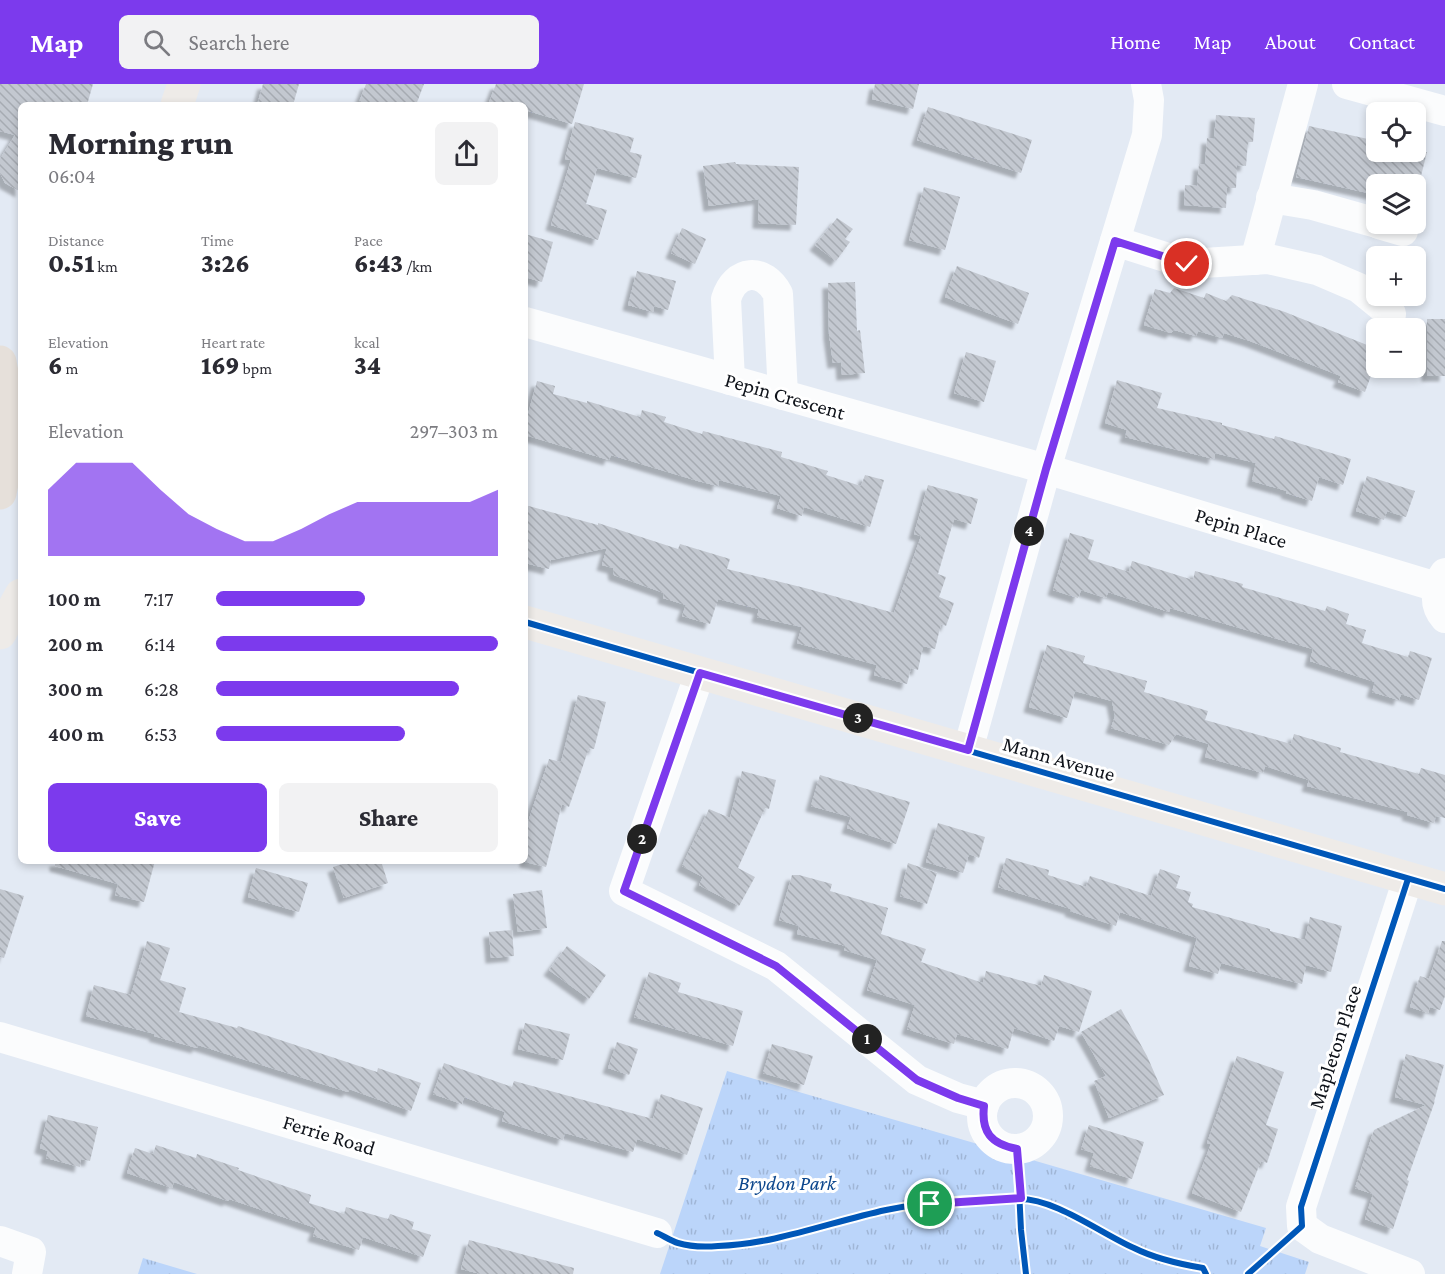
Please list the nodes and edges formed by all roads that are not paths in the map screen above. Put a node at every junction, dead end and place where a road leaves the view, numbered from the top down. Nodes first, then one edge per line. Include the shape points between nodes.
1 (184, 84) edge
2 (1146, 84) edge
3 (1303, 84) edge
4 (1347, 84) edge
5 (178, 102) edge
6 (1445, 111) edge
7 (1272, 198) junction
8 (1366, 220) edge
9 (1115, 241) junction
10 (1255, 260) junction
11 (1391, 314) dead end
12 (528, 323) edge
13 (0, 362) edge
14 (730, 380) junction
15 (783, 395) junction
16 (1046, 469) junction
17 (0, 493) edge
18 (1441, 580) edge
19 (18, 600) edge
20 (1445, 618) edge
21 (528, 623) edge
22 (0, 633) edge
23 (700, 673) junction
24 (968, 750) junction
25 (1408, 879) junction
26 (1445, 889) edge
27 (0, 1037) edge
28 (984, 1106) dead end
29 (657, 1233) dead end
30 (0, 1240) edge
31 (27, 1274) edge
32 (1410, 1274) edge

1 - 5 main road
2 - 9 street via 1147,135
3 - 7 street
4 - 6 street
7 - 8 street
7 - 10 street
9 - 10 street via 1187,264
9 - 16 street
10 - 11 street via 1268,259 1317,270 1359,288
12 - 14 street, Pepin Crescent
13 - 17 highway via 9,410 7,459
14 - 15 street, Pepin Crescent
14 - 15 street via 726,299 735,281 755,275 765,278 778,294
15 - 16 street, Pepin Crescent
16 - 18 street, Pepin Place
16 - 24 street
18 - 20 street, Pepin Place via 1436,602
19 - 22 main road
21 - 23 main road, Mann Avenue
23 - 24 main road, Mann Avenue
23 - 28 street via 624,891 776,966 917,1080
24 - 25 main road, Mann Avenue
25 - 26 main road, Mann Avenue
25 - 32 street, Mapleton Place via 1301,1207 1302,1226 1320,1239
27 - 29 street, Ferrie Road
30 - 31 street via 31,1251

